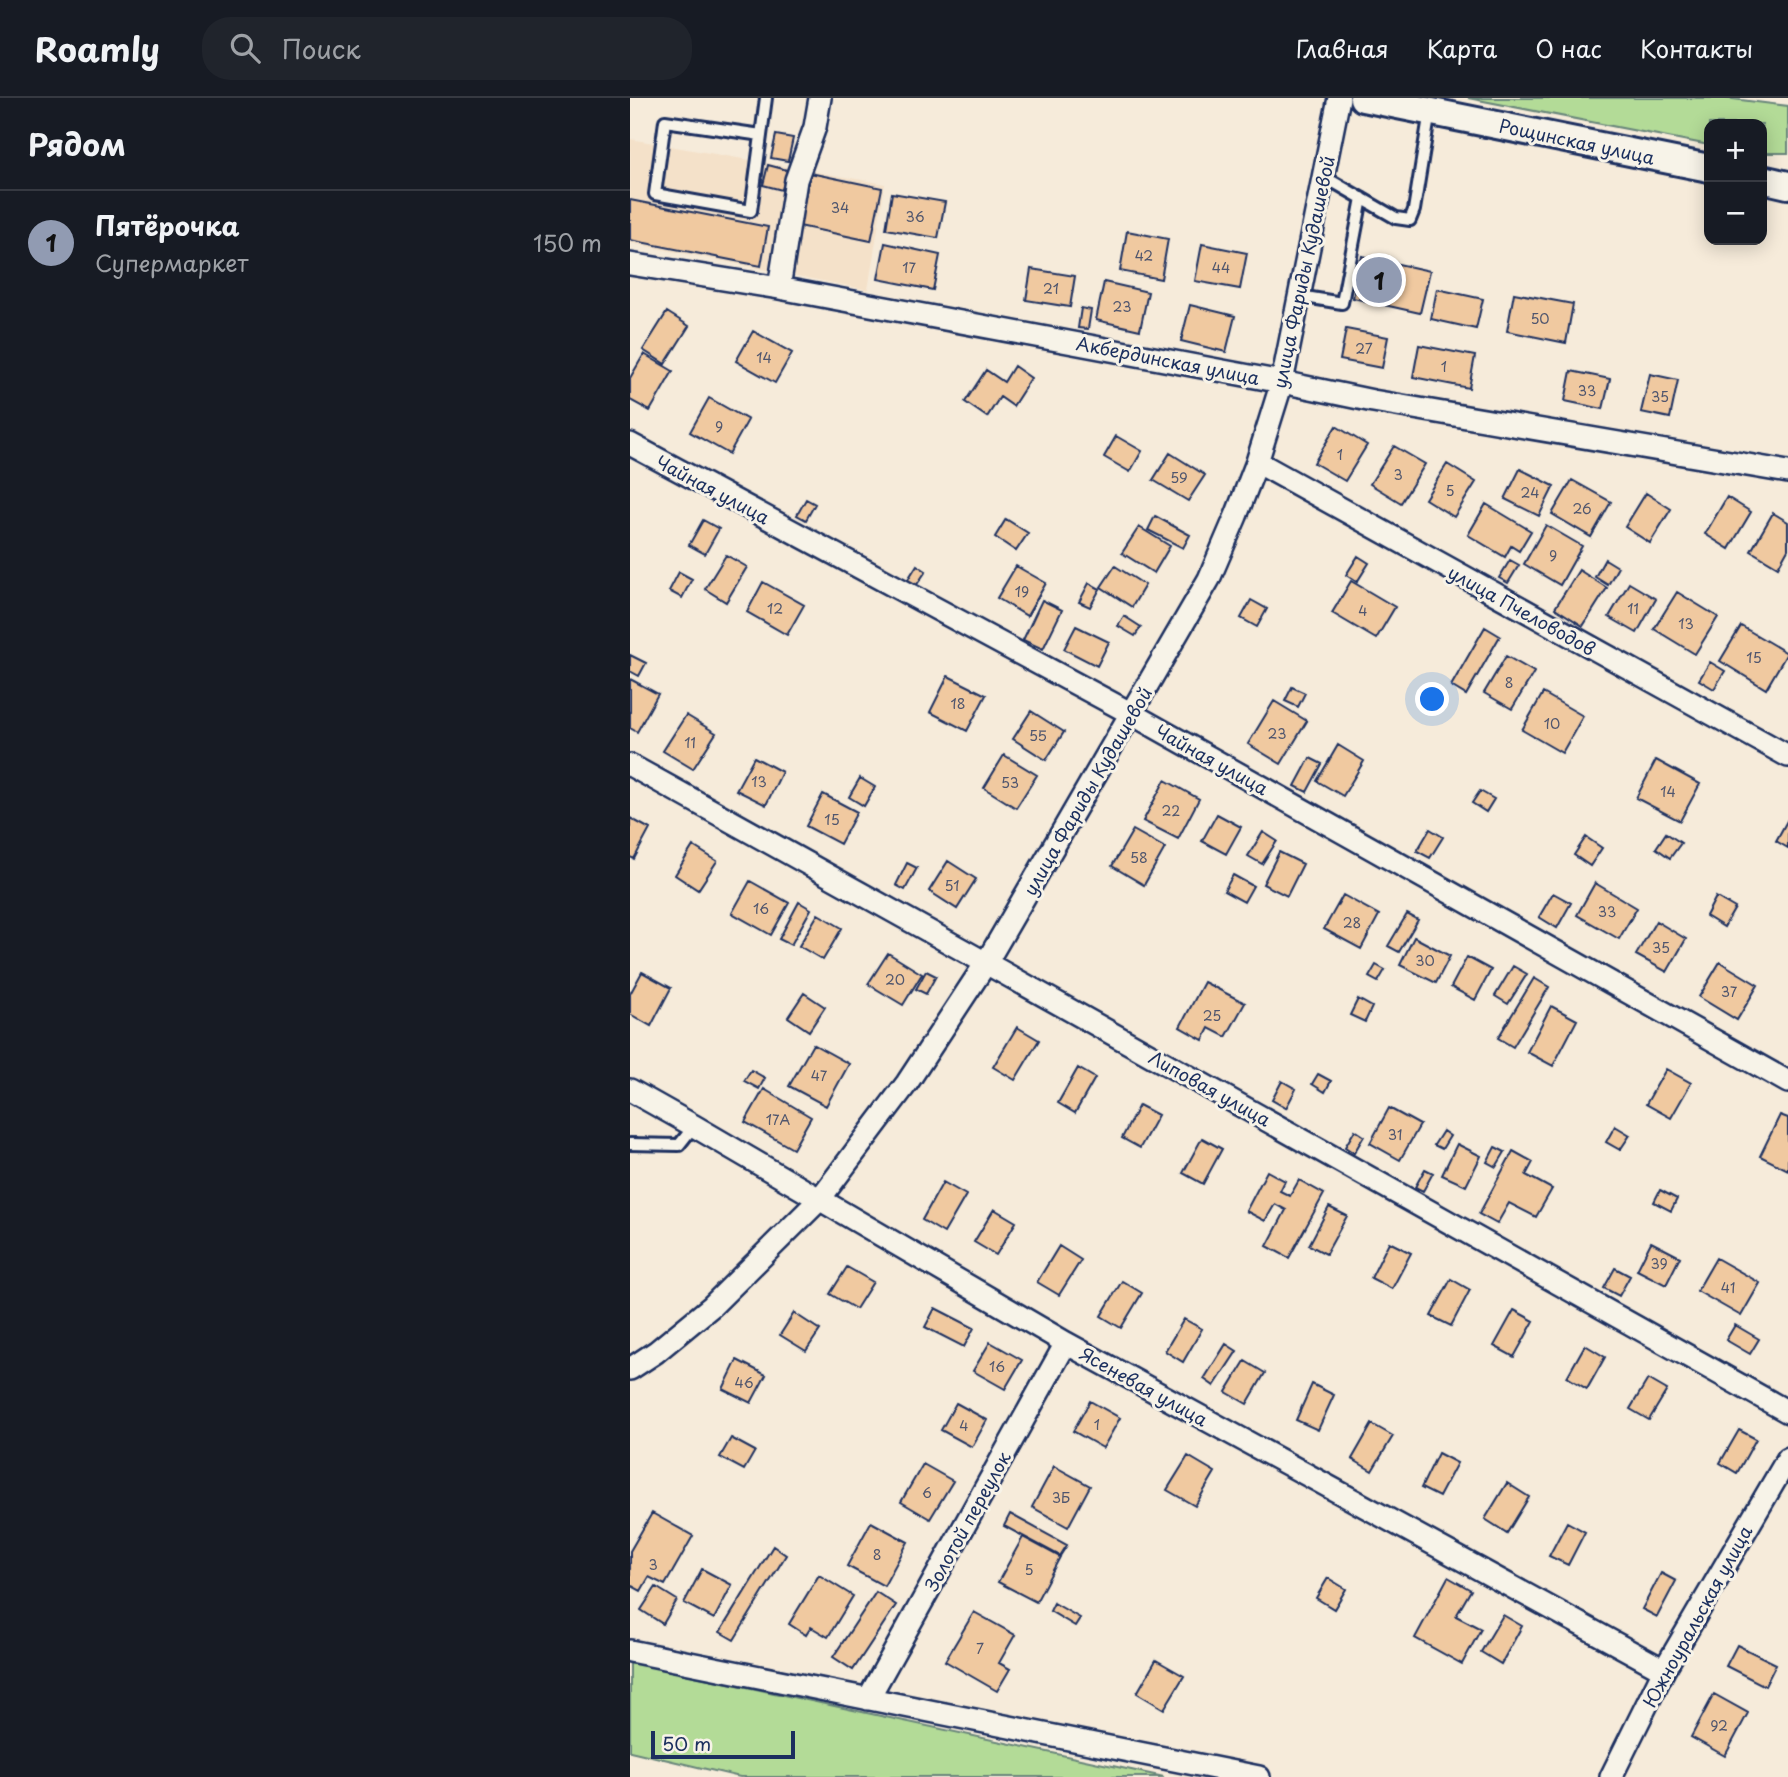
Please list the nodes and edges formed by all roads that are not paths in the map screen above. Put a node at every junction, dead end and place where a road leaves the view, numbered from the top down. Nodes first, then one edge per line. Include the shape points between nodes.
1 (766, 98) edge
2 (820, 98) edge
3 (1339, 98) edge
4 (1363, 98) edge
5 (1430, 111) junction
6 (761, 135) junction
7 (1704, 167) edge
8 (1323, 176) junction
9 (1767, 180) edge
10 (1788, 185) edge
11 (1362, 198) junction
12 (630, 264) edge
13 (779, 288) junction
14 (1299, 296) junction
15 (1282, 382) junction
16 (630, 444) edge
17 (1258, 462) junction
18 (1788, 472) edge
19 (1132, 714) junction
20 (1788, 756) edge
21 (630, 765) edge
22 (986, 962) junction
23 (1788, 1082) edge
24 (630, 1090) edge
25 (694, 1126) junction
26 (630, 1144) edge
27 (819, 1200) junction
28 (1066, 1343) junction
29 (630, 1369) edge
30 (1788, 1412) edge
31 (1788, 1458) edge
32 (630, 1651) edge
33 (1664, 1670) junction
34 (868, 1699) junction
35 (1259, 1777) edge
36 (1611, 1777) edge

1 - 6 lane
2 - 13 street via 796,180
3 - 8 street, улица Фариды Кудашевой
4 - 5 street, Рощинская улица
5 - 7 street, Рощинская улица
5 - 11 lane via 1409,219 1396,218
6 - 6 lane via 751,211 655,194 666,121
8 - 11 lane
8 - 14 street, улица Фариды Кудашевой
9 - 10 street
11 - 14 lane via 1342,303
12 - 13 street, Акбердинская улица
13 - 15 street, Акбердинская улица
14 - 15 street, улица Фариды Кудашевой
15 - 17 street, улица Фариды Кудашевой
15 - 18 street, Акбердинская улица
16 - 19 street, Чайная улица
17 - 19 street, улица Фариды Кудашевой via 1209,579
17 - 20 street, улица Пчеловодов
19 - 22 street, улица Фариды Кудашевой
19 - 23 street, Чайная улица
21 - 22 street, Липовая улица
22 - 27 street, улица Фариды Кудашевой via 907,1083
22 - 30 street, Липовая улица
24 - 25 street, Ясеневая улица
25 - 26 lane via 679,1145
25 - 27 street, Ясеневая улица
27 - 28 street, Ясеневая улица
27 - 29 street, улица Фариды Кудашевой via 712,1306
28 - 33 street, Ясеневая улица
28 - 34 street, Золотой переулок
31 - 33 street, Южноуральская улица
32 - 34 street
33 - 36 street, Южноуральская улица
34 - 35 street

